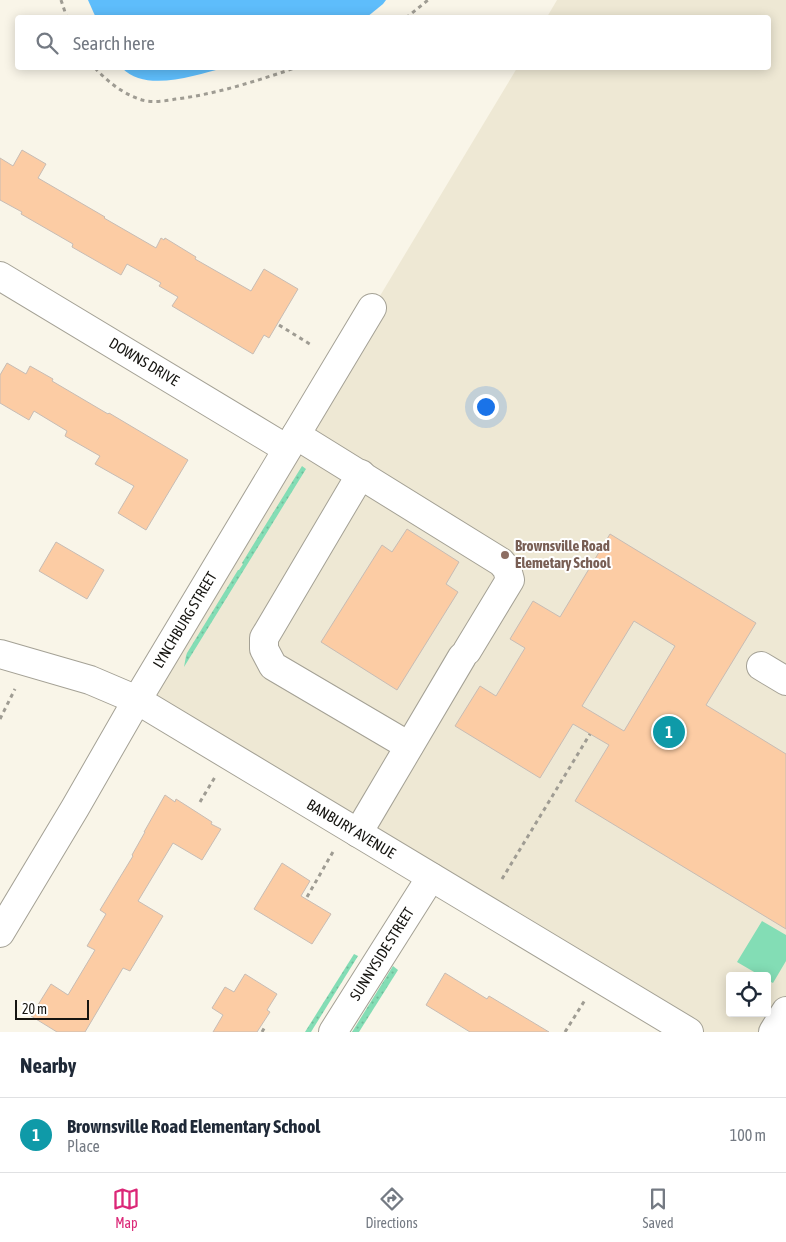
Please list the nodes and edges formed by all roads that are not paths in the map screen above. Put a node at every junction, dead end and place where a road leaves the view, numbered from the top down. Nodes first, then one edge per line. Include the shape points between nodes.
1 (0, 276) edge
2 (372, 308) dead end
3 (292, 442) junction
4 (361, 474) junction
5 (0, 654) edge
6 (761, 666) dead end
7 (786, 681) edge
8 (137, 700) junction
9 (409, 746) junction
10 (347, 840) junction
11 (431, 877) junction
12 (0, 933) edge
13 (786, 1011) edge
14 (333, 1032) edge
15 (689, 1032) edge
16 (773, 1032) edge

1 - 3 street, DOWNS DRIVE
2 - 3 street, LYNCHBURG STREET
3 - 4 street, DOWNS DRIVE
3 - 8 street, LYNCHBURG STREET
4 - 9 street via 264,638 264,649 273,666
4 - 9 street, DOWNS DRIVE via 501,562 510,580
5 - 8 street, BANBURY AVENUE via 90,680
6 - 7 street
8 - 10 street, BANBURY AVENUE
8 - 12 street, LYNCHBURG STREET
9 - 10 street, DOWNS DRIVE
10 - 11 street, BANBURY AVENUE
11 - 14 street, SUNNYSIDE STREET
11 - 15 street, BANBURY AVENUE
13 - 16 street

